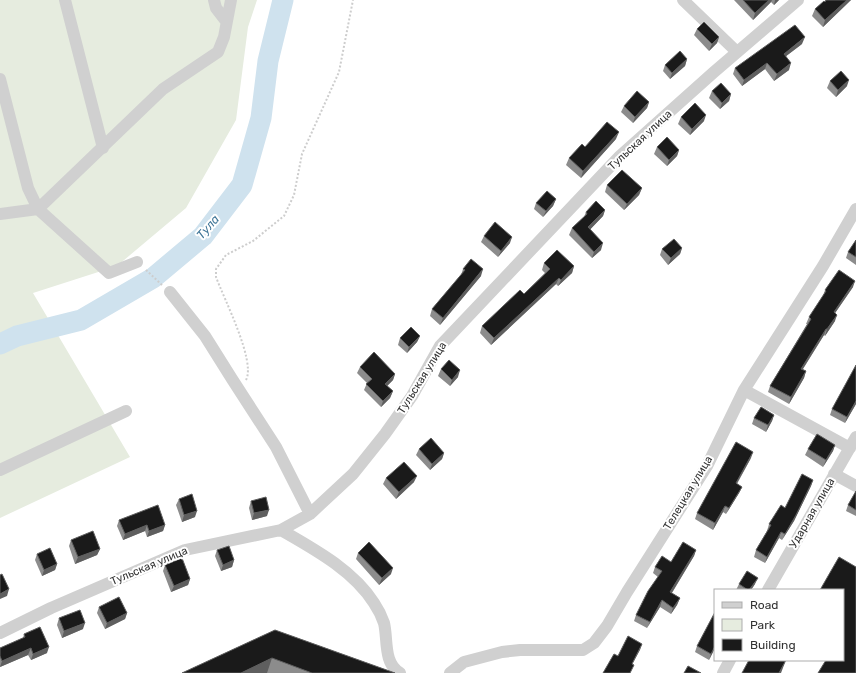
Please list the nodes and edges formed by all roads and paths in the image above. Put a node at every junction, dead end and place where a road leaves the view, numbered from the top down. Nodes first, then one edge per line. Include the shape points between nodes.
1 (65, 0) edge
2 (214, 0) edge
3 (231, 0) edge
4 (353, 0) edge
5 (684, 0) edge
6 (798, 0) edge
7 (226, 21) junction
8 (737, 52) junction
9 (0, 79) edge
10 (103, 148) junction
11 (0, 205) edge
12 (38, 209) junction
13 (856, 210) edge
14 (0, 213) edge
15 (137, 262) joint
16 (170, 292) joint
17 (744, 390) junction
18 (241, 392) junction
19 (126, 410) dead end
20 (856, 437) edge
21 (850, 448) junction
22 (0, 470) edge
23 (834, 474) junction
24 (856, 486) edge
25 (310, 514) junction
26 (281, 530) junction
27 (769, 589) edge
28 (0, 633) edge
29 (729, 661) edge
30 (400, 673) edge
31 (450, 673) edge
32 (723, 673) edge

1 - 10 street
2 - 7 street via 216,8
3 - 7 street
4 - 18 path via 339,72 302,154 294,195 284,216 253,240 226,255 216,269 216,278 245,348 249,374
5 - 8 street
6 - 8 street, Тульская улица
7 - 10 street via 224,37 218,52 163,89
8 - 25 street, Тульская улица via 620,156 440,346 412,396 385,434 353,474
9 - 12 street via 28,188
10 - 12 street
11 - 14 street
12 - 14 street
12 - 15 street via 109,273
13 - 17 street, Телецкая улица
15 - 16 path
16 - 18 street via 205,336
17 - 21 street
17 - 31 street, Телецкая улица via 707,466 594,643 583,650 565,652 502,652 464,662
18 - 25 street via 276,447
19 - 22 street
20 - 21 street, Ударная улица
21 - 23 street, Ударная улица
23 - 24 street
23 - 27 street, Ударная улица
25 - 26 street, Тульская улица
26 - 28 street, Тульская улица via 185,550
26 - 30 street via 314,549 363,589 375,604 384,622 387,652 394,669
29 - 32 street

